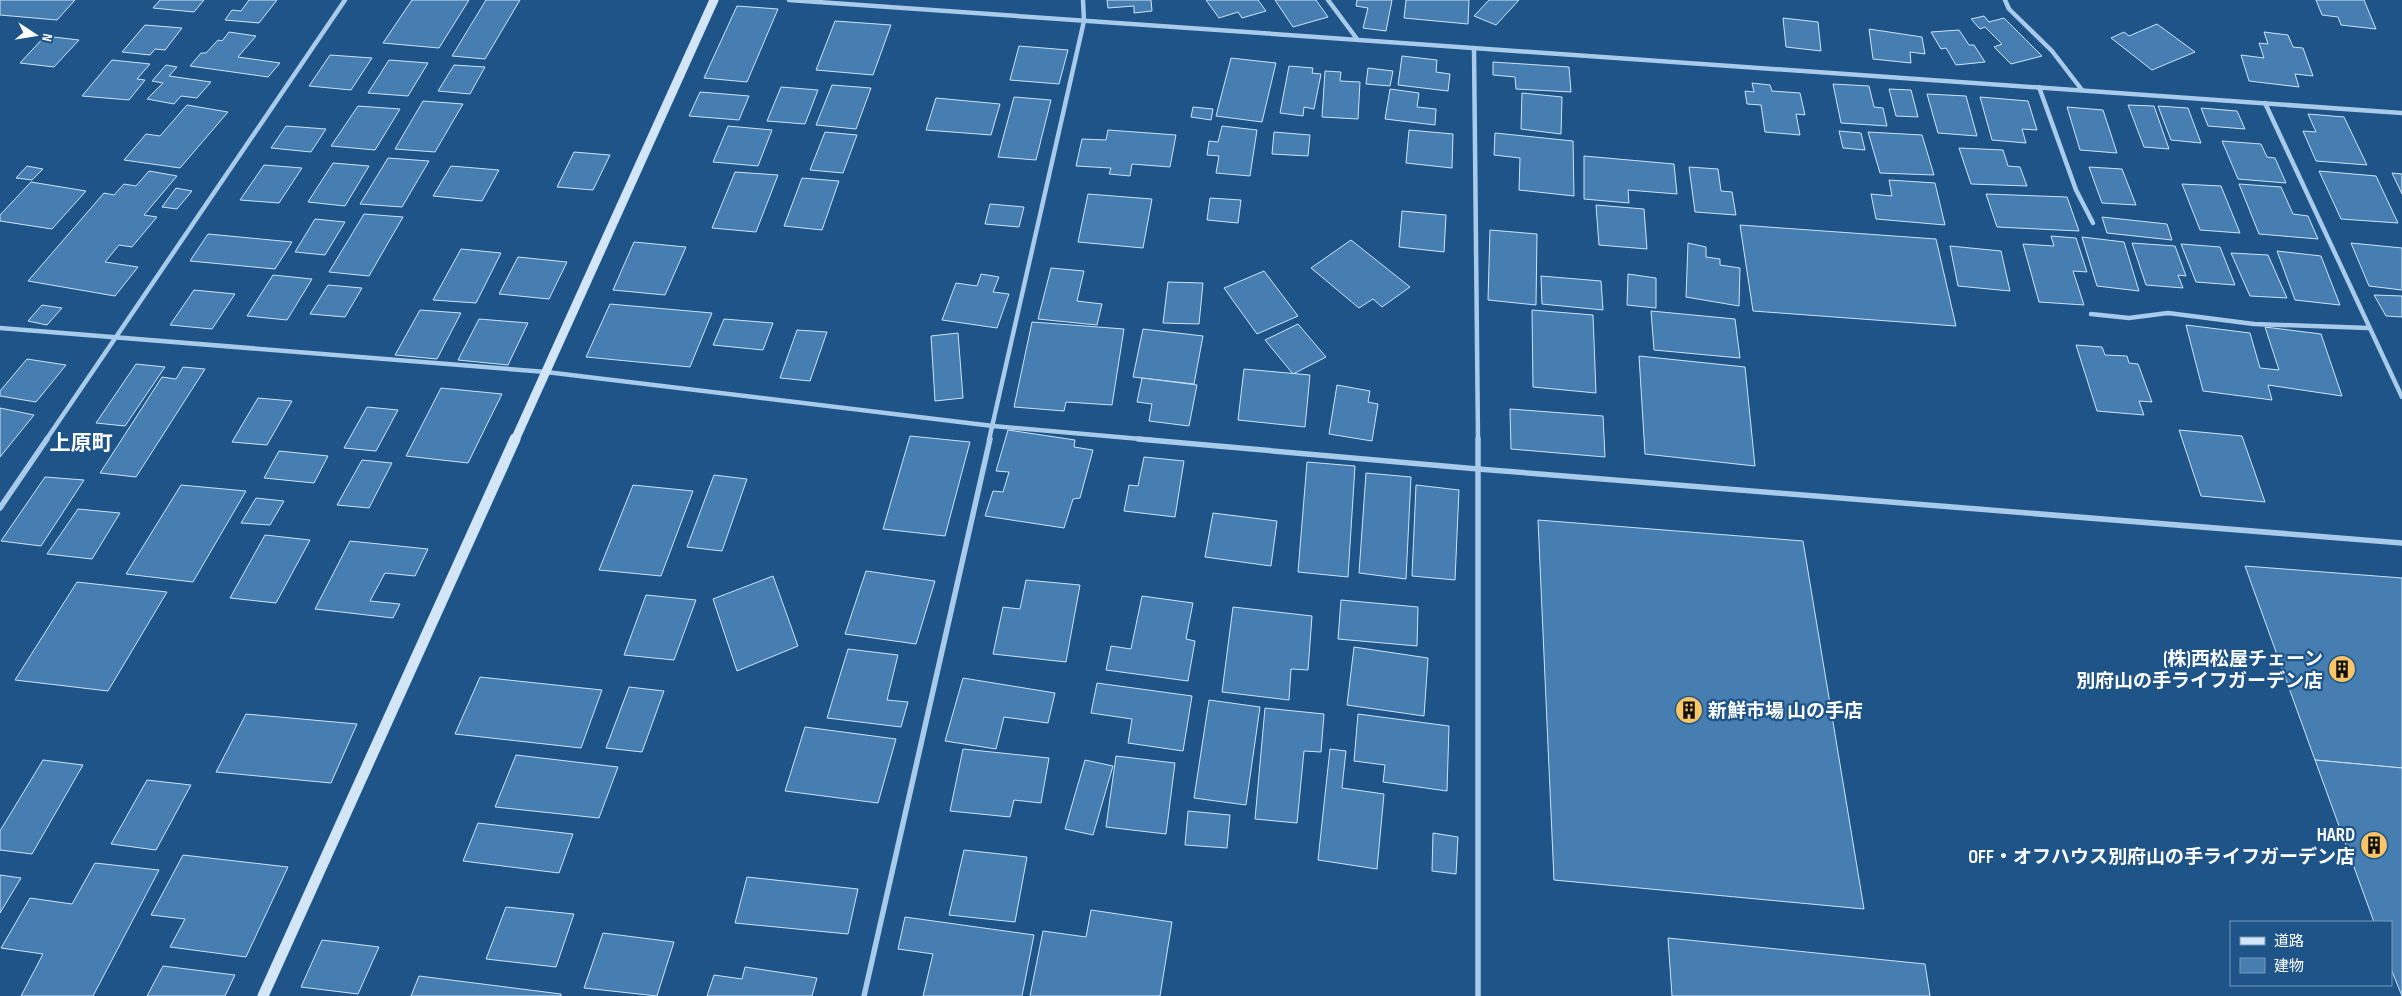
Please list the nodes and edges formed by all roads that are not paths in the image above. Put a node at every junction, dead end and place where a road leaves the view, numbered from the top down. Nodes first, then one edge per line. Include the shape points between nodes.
1 (345, 0) edge
2 (714, 0) edge
3 (789, 0) edge
4 (1084, 0) edge
5 (1328, 0) edge
6 (2005, 0) edge
7 (1084, 21) junction
8 (1357, 40) junction
9 (1474, 48) junction
10 (2039, 87) junction
11 (2082, 90) junction
12 (2265, 103) junction
13 (2402, 113) edge
14 (2093, 223) dead end
15 (2091, 314) dead end
16 (0, 328) edge
17 (2368, 328) junction
18 (116, 337) junction
19 (546, 372) junction
20 (2402, 397) edge
21 (993, 426) junction
22 (1478, 469) junction
23 (0, 508) edge
24 (2402, 543) edge
25 (262, 996) edge
26 (864, 996) edge
27 (1478, 996) edge

1 - 18 street
2 - 19 street
3 - 7 street
4 - 7 street
5 - 8 street
6 - 11 street via 2009,10 2052,52
7 - 8 street
7 - 21 street
8 - 9 street
9 - 10 street
9 - 22 street
10 - 11 street
10 - 14 street via 2076,190
11 - 12 street
12 - 13 street
12 - 17 street
15 - 17 street via 2129,318 2168,313 2254,324
16 - 18 street
17 - 20 street
18 - 19 street
18 - 23 street
19 - 21 street
19 - 25 street
21 - 22 street
21 - 26 street
22 - 24 street
22 - 27 street

